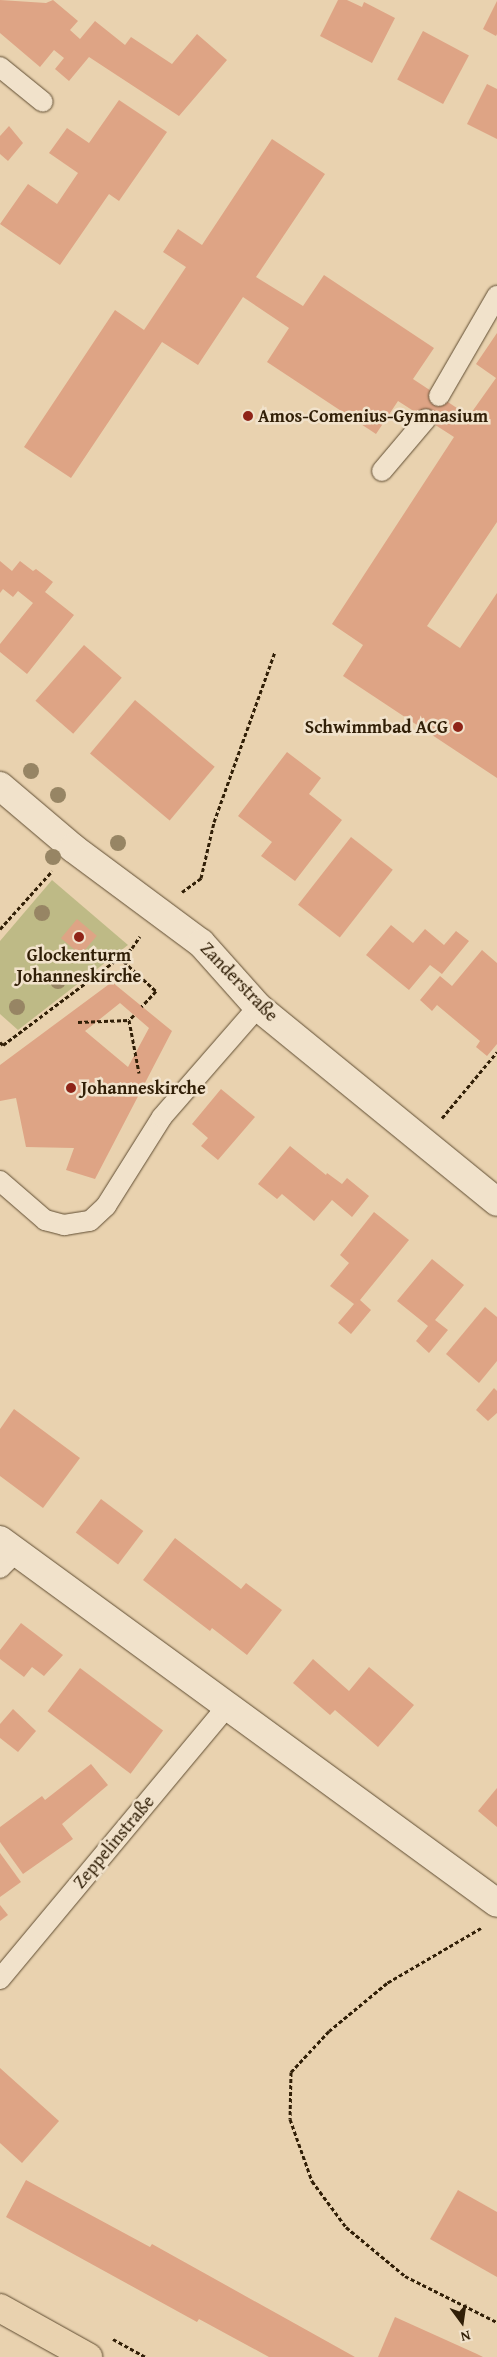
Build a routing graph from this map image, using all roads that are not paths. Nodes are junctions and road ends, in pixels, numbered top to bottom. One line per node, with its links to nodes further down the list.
1 (0, 67): 2 (lane)
2 (43, 102)
3 (497, 296): 4 (lane)
4 (439, 396)
5 (426, 419): 6 (lane)
6 (382, 471)
7 (0, 786): 8 (street, Zanderstraße)
8 (258, 1007): 9 (lane); 10 (street, Zanderstraße)
9 (0, 1181)
10 (497, 1202)
11 (5, 1553): 12 (street)
12 (228, 1705): 13 (street); 14 (lane, Zeppelinstraße)
13 (493, 1913)
14 (0, 1979)
15 (0, 2308): 16 (main road)
16 (88, 2357)

